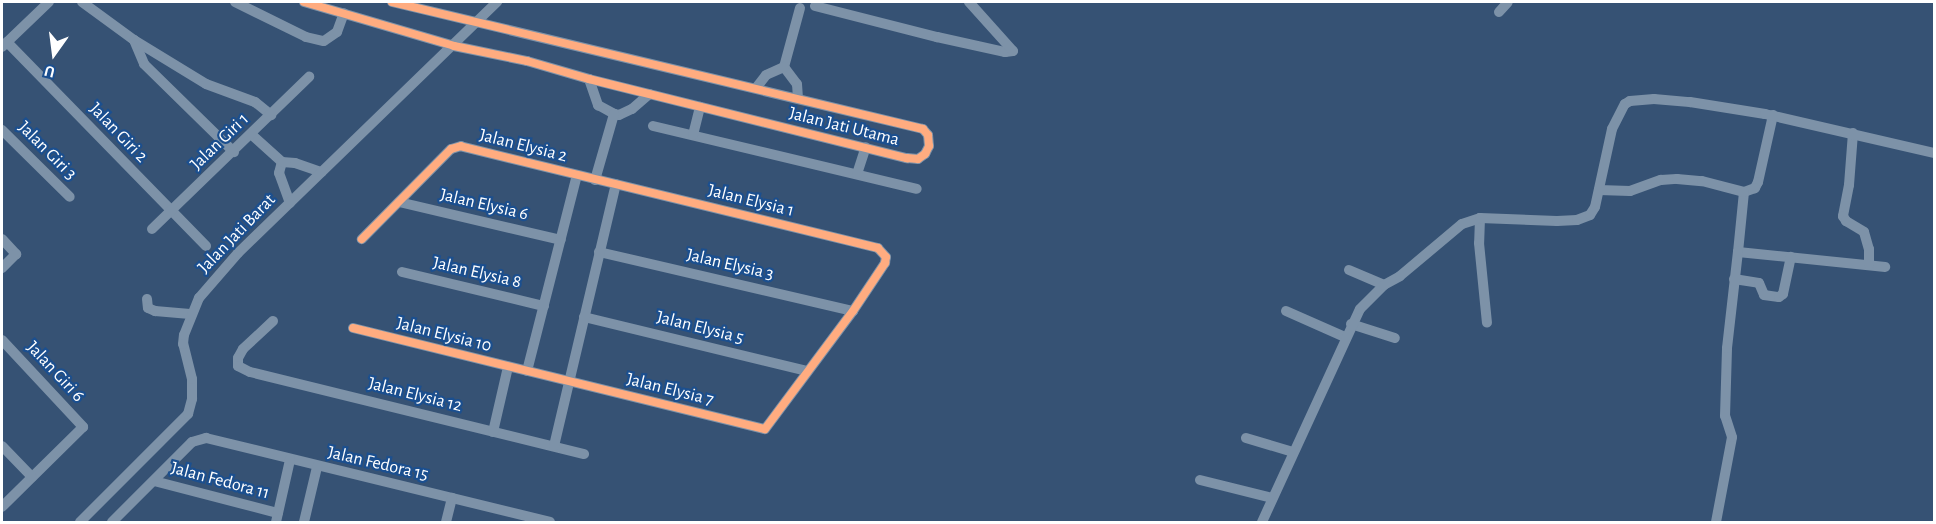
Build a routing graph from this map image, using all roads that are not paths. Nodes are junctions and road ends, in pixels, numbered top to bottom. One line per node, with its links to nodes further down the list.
1 (49, 2): 16 (street)
2 (82, 2): 15 (street)
3 (236, 2): 13 (street)
4 (304, 2): 13 (street, Jalan Jati Utama)
5 (392, 2): 10 (street, Jalan Jati Utama)
6 (497, 2): 14 (street, Jalan Jati Barat)
7 (969, 2): 9 (street)
8 (1508, 2): 12 (street)
9 (816, 4): 11 (street)
10 (418, 5): 14 (street, Jalan Jati Utama)
11 (796, 5): 18 (street)
12 (1499, 12)
13 (344, 13): 17 (street, Jalan Jati Utama)
14 (477, 20): 17 (street, Jalan Jati Barat); 21 (street, Jalan Jati Utama)
15 (134, 40): 26 (street); 34 (street)
16 (4, 45): 48 (street, Jalan Giri 2)
17 (454, 45): 20 (street, Jalan Jati Utama); 37 (street, Jalan Jati Barat)
18 (783, 67): 21 (street); 23 (street)
19 (309, 77): 26 (street, Jalan Giri 1)
20 (589, 79): 22 (street, Jalan Jati Utama); 25 (street)
21 (756, 88): 23 (street, Jalan Jati Utama)
22 (649, 94): 24 (street, Jalan Jati Utama); 25 (street)
23 (798, 98): 33 (street, Jalan Jati Utama)
24 (700, 107): 32 (street); 33 (street, Jalan Jati Utama)
25 (614, 114): 40 (street)
26 (271, 115): 31 (street, Jalan Giri 1)
27 (1773, 116): 30 (street); 43 (street); 44 (street)
28 (653, 126): 32 (street)
29 (2, 130): 45 (street, Jalan Giri 3)
30 (1853, 134): 35 (street); 58 (street)
31 (252, 135): 34 (street, Jalan Giri 1); 36 (street)
32 (693, 135): 38 (street)
33 (866, 147): 38 (street)
34 (234, 152): 48 (street, Jalan Giri 1)
35 (1935, 153)
36 (282, 162): 37 (street); 47 (street)
37 (321, 172): 47 (street, Jalan Jati Barat)
38 (858, 174): 42 (street)
39 (577, 175): 40 (street, Jalan Elysia 2); 46 (street, Jalan Elysia 2); 53 (street)
40 (595, 180): 41 (street, Jalan Elysia 1)
41 (616, 184): 55 (street); 67 (street, Jalan Elysia 1)
42 (917, 189)
43 (1599, 190): 44 (street); 49 (street)
44 (1744, 192): 56 (street)
45 (70, 197)
46 (399, 202): 52 (street); 53 (street, Jalan Elysia 6)
47 (290, 203): 69 (street, Jalan Jati Barat)
48 (171, 211): 50 (street, Jalan Giri 1); 54 (street, Jalan Giri 2)
49 (1480, 218): 64 (street); 72 (street)
50 (152, 229)
51 (2, 239): 60 (street)
52 (362, 239)
53 (561, 240): 66 (street)
54 (206, 246)
55 (599, 252): 67 (street, Jalan Elysia 3); 70 (street)
56 (1738, 252): 57 (street); 63 (street)
57 (1791, 257): 58 (street); 63 (street)
58 (1869, 265): 59 (street)
59 (1885, 267)
60 (2, 268)
61 (1349, 270): 64 (street)
62 (402, 272): 66 (street, Jalan Elysia 8)
63 (1734, 279): 104 (street)
64 (1384, 285): 73 (street)
65 (147, 298): 69 (street)
66 (544, 306): 79 (street)
67 (854, 311): 80 (street)
68 (1286, 311): 75 (street)
69 (190, 314): 98 (street, Jalan Jati Barat)
70 (584, 317): 80 (street, Jalan Elysia 5); 81 (street)
71 (273, 321): 82 (street, Jalan Elysia 12)
72 (1488, 323)
73 (1351, 324): 75 (street); 76 (street)
74 (353, 328): 78 (street, Jalan Elysia 10)
75 (1345, 337): 86 (street)
76 (1395, 339)
77 (2, 340): 90 (street, Jalan Giri 6)
78 (508, 367): 79 (street, Jalan Elysia 10); 82 (street)
79 (527, 371): 81 (street, Jalan Elysia 10)
80 (808, 371): 81 (street, Jalan Elysia 7)
81 (568, 380): 85 (street)
82 (493, 432): 85 (street, Jalan Elysia 12)
83 (1246, 438): 86 (street)
84 (2, 446): 90 (street)
85 (554, 446): 87 (street, Jalan Elysia 12)
86 (1293, 452): 94 (street)
87 (584, 454)
88 (290, 460): 89 (street, Jalan Fedora 15); 92 (street, Jalan Fedora 15); 96 (street)
89 (317, 467): 93 (street, Jalan Fedora 15); 97 (street)
90 (32, 477): 95 (street)
91 (1200, 480): 94 (street)
92 (154, 481): 96 (street, Jalan Fedora 11); 99 (street)
93 (452, 498): 101 (street); 102 (street, Jalan Fedora 15)
94 (1272, 498): 103 (street)
95 (2, 507)
96 (277, 518)
97 (304, 521): 100 (street)
98 (80, 522)
99 (112, 522)
100 (316, 522)
101 (446, 522)
102 (550, 522)
103 (1262, 522)
104 (1716, 522)

